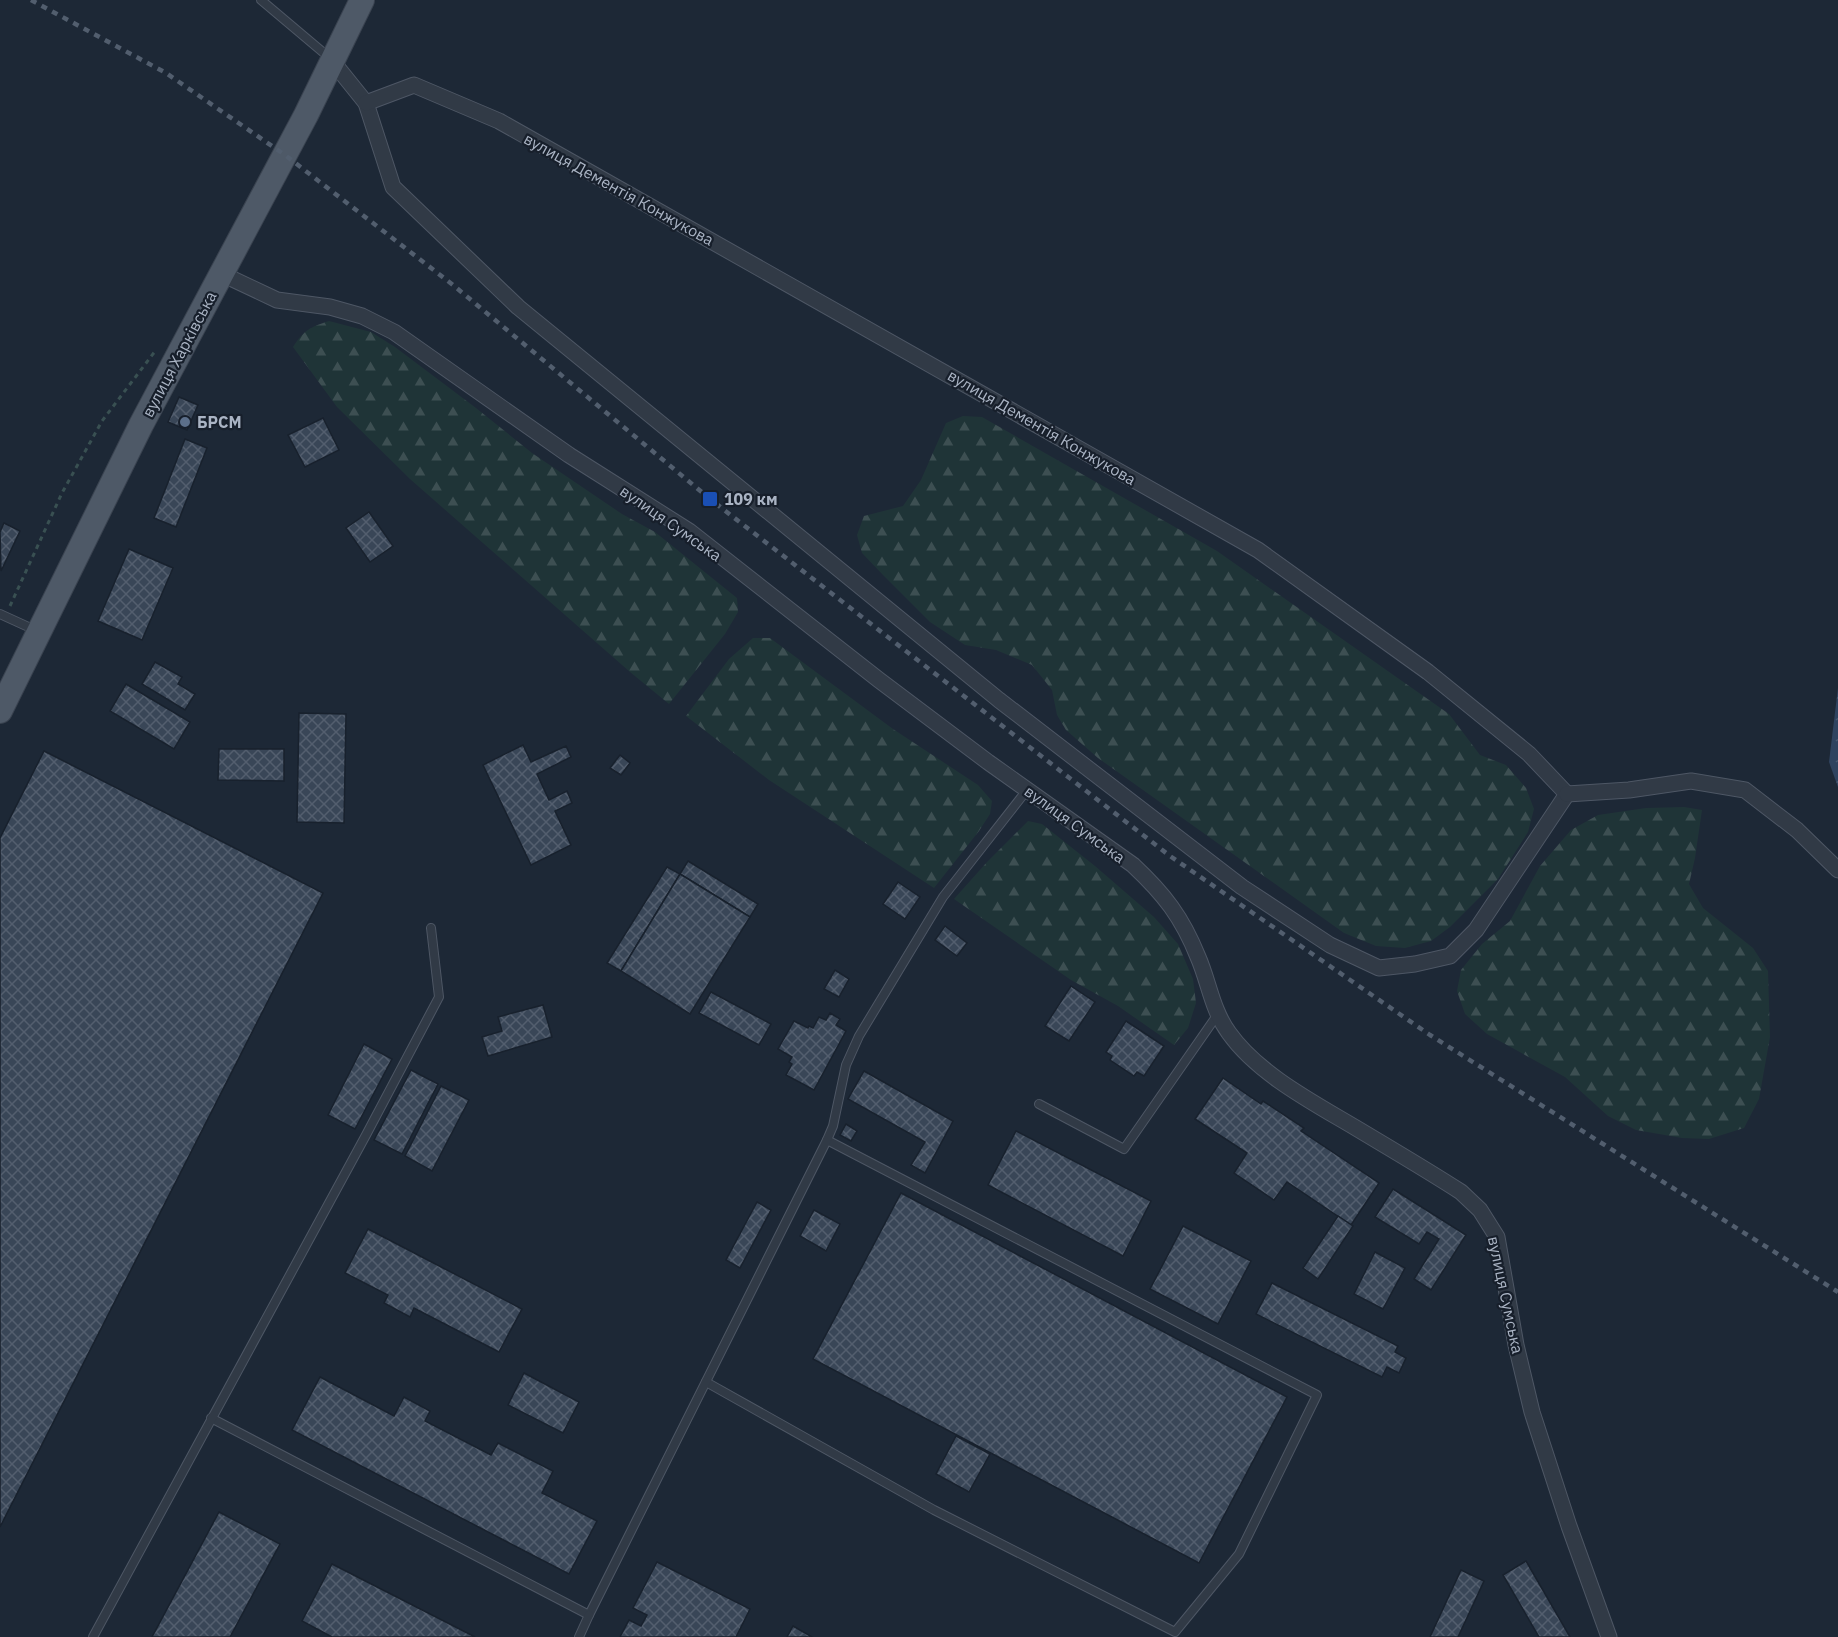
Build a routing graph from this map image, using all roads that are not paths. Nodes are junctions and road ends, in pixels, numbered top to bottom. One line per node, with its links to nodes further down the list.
1 (261, 0): 3 (lane)
2 (362, 0): 3 (main road, вулиця Харківська)
3 (333, 62): 4 (street); 5 (main road, вулиця Харківська)
4 (366, 103): 10 (street, вулиця Дементія Конжукова); 10 (street)
5 (222, 274): 7 (main road, вулиця Харківська); 9 (street, вулиця Сумська)
6 (2, 615): 7 (lane)
7 (39, 632): 8 (main road, вулиця Харківська)
8 (0, 711)
9 (1027, 790): 13 (street, вулиця Сумська); 15 (lane)
10 (1567, 794): 11 (street)
11 (1838, 870)
12 (431, 928): 17 (lane)
13 (1218, 1014): 14 (lane); 21 (street, вулиця Сумська)
14 (1040, 1104)
15 (827, 1140): 16 (lane); 16 (lane)
16 (706, 1382): 18 (lane)
17 (211, 1418): 18 (lane); 19 (lane)
18 (589, 1615): 20 (lane)
19 (93, 1637)
20 (579, 1637)
21 (1609, 1637)

